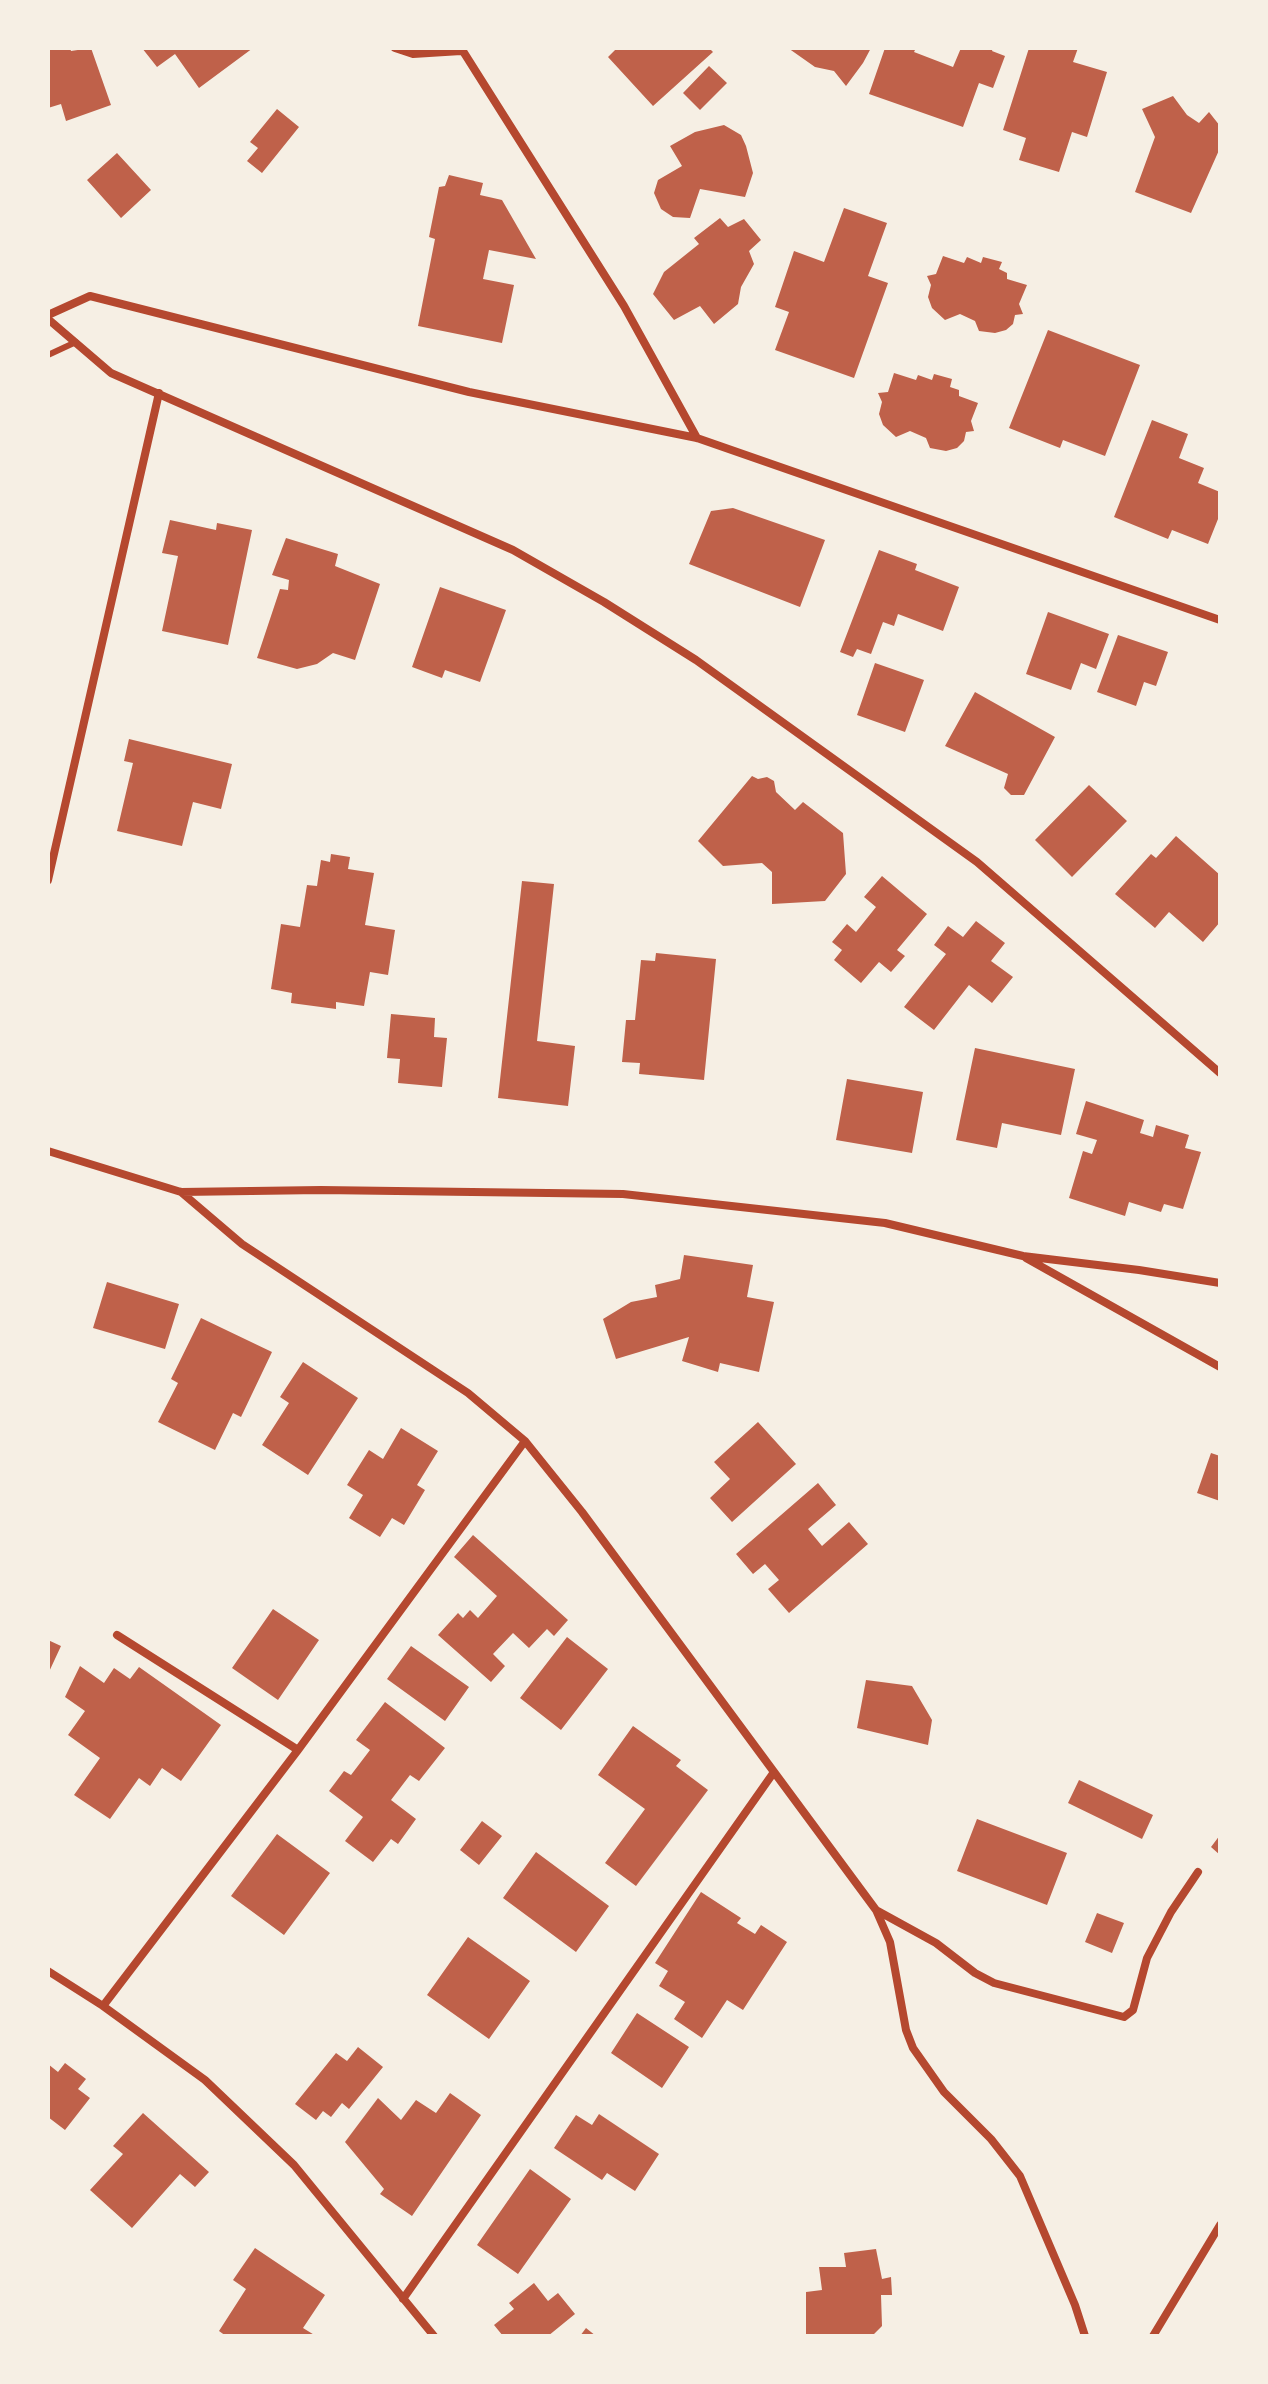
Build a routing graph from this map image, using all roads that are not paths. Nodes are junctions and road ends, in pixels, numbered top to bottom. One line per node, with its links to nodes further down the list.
1 (395, 48): 2 (street)
2 (461, 50): 7 (street)
3 (48, 317): 4 (street); 7 (street)
4 (76, 342): 5 (lane); 6 (street)
5 (48, 355)
6 (159, 393): 9 (street); 10 (street)
7 (697, 438): 8 (street)
8 (1220, 620)
9 (48, 880)
10 (1220, 1073)
11 (48, 1151): 12 (street)
12 (181, 1192): 13 (street); 16 (street)
13 (1023, 1256): 14 (street); 15 (street)
14 (1220, 1283)
15 (1220, 1367)
16 (525, 1441): 18 (street); 19 (street)
17 (117, 1635): 18 (street)
18 (298, 1750): 23 (street)
19 (774, 1772): 21 (street); 25 (street)
20 (1198, 1872): 21 (street)
21 (876, 1910): 27 (street)
22 (48, 1971): 23 (street)
23 (103, 2006): 25 (street)
24 (1220, 2225): 28 (street)
25 (403, 2299): 26 (street)
26 (434, 2336)
27 (1085, 2336)
28 (1153, 2336)

